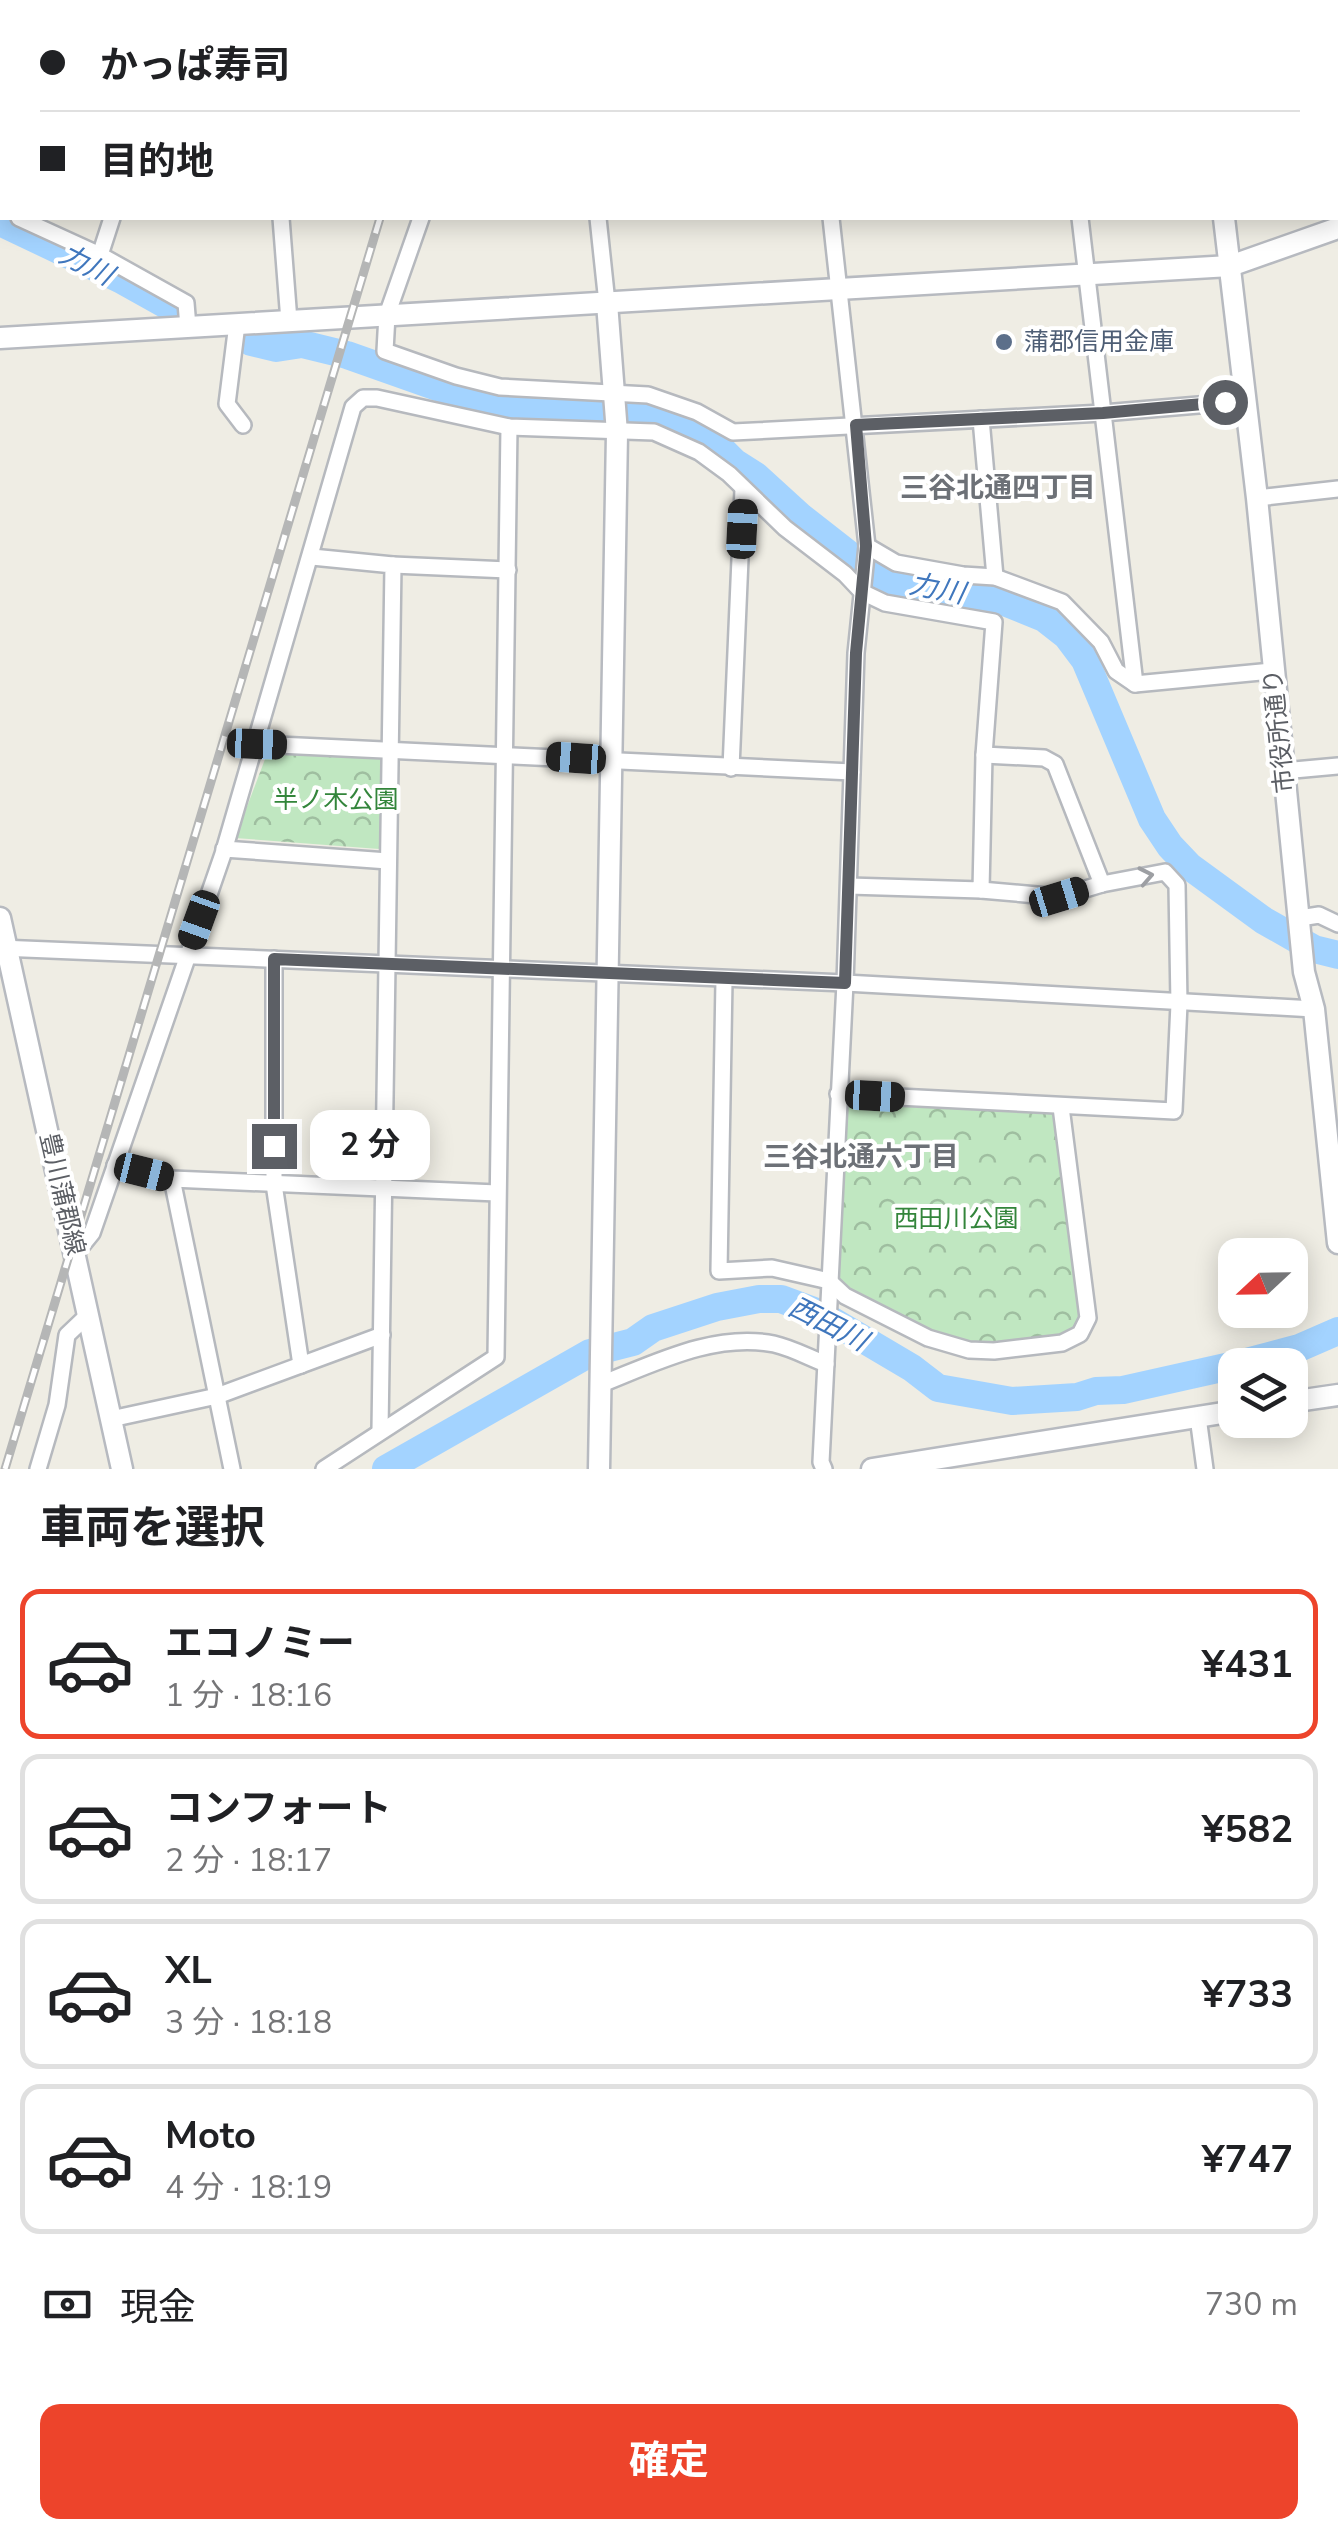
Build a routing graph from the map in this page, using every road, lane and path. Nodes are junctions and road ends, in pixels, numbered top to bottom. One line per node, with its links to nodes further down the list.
1 (26, 220): 10 (street)
2 (111, 220): 10 (street)
3 (281, 220): 16 (street)
4 (420, 220): 15 (street)
5 (598, 220): 14 (street)
6 (831, 220): 13 (street)
7 (1080, 220): 12 (street)
8 (1224, 220): 11 (street, 市役所通り)
9 (1338, 228): 11 (street)
10 (100, 255): 18 (street)
11 (1230, 266): 12 (street); 21 (street, 市役所通り)
12 (1086, 274): 13 (street); 22 (street)
13 (839, 290): 14 (street); 25 (street)
14 (607, 303): 15 (street); 20 (street)
15 (387, 316): 16 (street); 20 (street)
16 (289, 321): 17 (street)
17 (237, 324): 18 (street); 24 (street)
18 (188, 327): 19 (street)
19 (0, 338)
20 (616, 396): 25 (street); 27 (street)
21 (1246, 401): 22 (street); 30 (street, 市役所通り)
22 (1103, 413): 23 (street); 38 (street)
23 (981, 419): 25 (street); 35 (street)
24 (243, 425)
25 (856, 425): 31 (street)
26 (509, 427): 27 (street); 32 (street); 34 (street)
27 (616, 433): 29 (street); 43 (street)
28 (1338, 488): 30 (street)
29 (744, 489): 36 (street); 45 (street)
30 (1256, 498): 37 (street, 市役所通り)
31 (866, 549): 35 (street); 36 (street)
32 (312, 557): 33 (street); 39 (street)
33 (393, 566): 34 (street); 40 (street)
34 (508, 570): 41 (street)
35 (995, 577): 38 (street)
36 (862, 588): 42 (street); 47 (street)
37 (1272, 671): 38 (street); 46 (street, 市役所通り)
38 (1134, 684)
39 (257, 744): 40 (street); 48 (street)
40 (390, 750): 41 (street); 49 (street)
41 (506, 754): 43 (street); 60 (street)
42 (984, 754): 50 (street); 52 (street)
43 (611, 760): 45 (street); 61 (street)
44 (1338, 766): 46 (street)
45 (731, 768): 47 (street)
46 (1283, 771): 54 (street, 市役所通り)
47 (852, 772): 51 (street)
48 (224, 849): 49 (street); 57 (street)
49 (388, 861): 59 (street)
50 (1102, 884): 52 (street); 64 (street, one-way to 64)
51 (849, 886): 52 (street); 63 (street)
52 (981, 890)
53 (0, 918): 56 (street, 豊川蒲郡線)
54 (1300, 918): 55 (street); 65 (street, 市役所通り)
55 (1338, 924)
56 (3, 948): 57 (street); 74 (street, 豊川蒲郡線)
57 (187, 954): 58 (street); 68 (street)
58 (274, 959): 59 (street); 70 (street)
59 (387, 965): 60 (street); 71 (street)
60 (502, 967): 61 (street); 72 (street)
61 (607, 973): 62 (street); 80 (street)
62 (724, 980): 63 (street); 75 (street)
63 (845, 983): 64 (street); 66 (street)
64 (1178, 1004): 65 (street); 67 (street)
65 (1314, 1010): 73 (street, 市役所通り)
66 (838, 1094): 67 (street); 75 (street)
67 (1061, 1107): 75 (street)
68 (115, 1165): 69 (street); 74 (street)
69 (172, 1178): 70 (street); 82 (street)
70 (274, 1184): 71 (street); 78 (street)
71 (384, 1190): 72 (street); 77 (street)
72 (497, 1193): 87 (street)
73 (1338, 1243)
74 (76, 1254): 76 (street, 豊川蒲郡線)
75 (829, 1286): 79 (street)
76 (88, 1316): 86 (street, 豊川蒲郡線); 88 (street)
77 (382, 1335): 78 (street); 87 (street)
78 (301, 1365): 82 (street)
79 (826, 1367): 80 (street); 93 (street)
80 (600, 1379): 92 (street)
81 (1338, 1395): 83 (street)
82 (217, 1396): 86 (street); 90 (street)
83 (1308, 1399)
84 (1218, 1414): 85 (street)
85 (1198, 1417): 94 (street); 95 (street)
86 (111, 1419): 89 (street, 豊川蒲郡線)
87 (380, 1430): 91 (street)
88 (38, 1469)
89 (122, 1469)
90 (232, 1469)
91 (324, 1469)
92 (600, 1469)
93 (824, 1469)
94 (872, 1469)
95 (1206, 1469)

